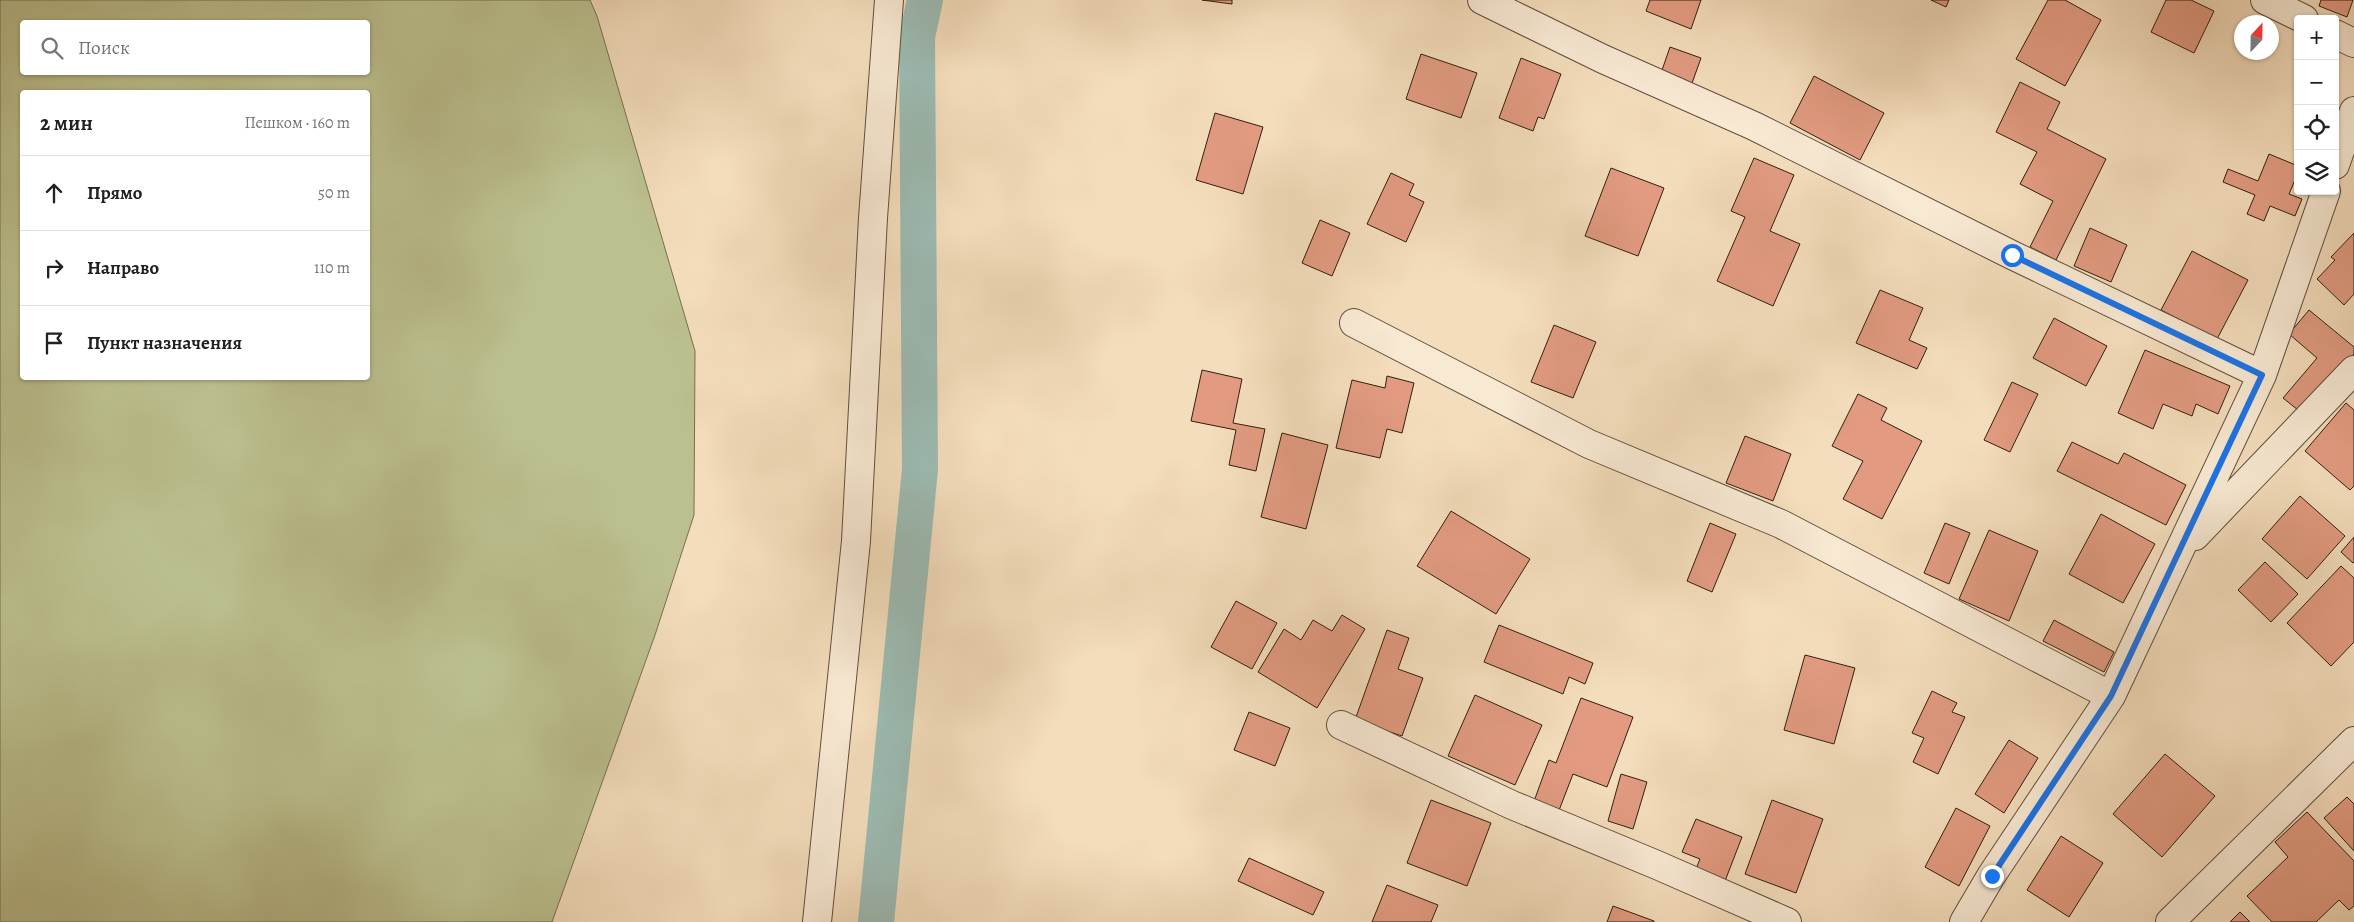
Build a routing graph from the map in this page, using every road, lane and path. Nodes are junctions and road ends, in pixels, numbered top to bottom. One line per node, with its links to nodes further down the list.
1 (889, 0): 17 (street)
2 (1482, 0): 12 (street)
3 (2265, 0): 4 (street)
4 (2296, 15)
5 (2339, 36): 6 (street)
6 (2354, 43)
7 (2354, 112): 8 (street)
8 (2339, 154)
9 (2325, 195): 12 (street)
10 (1354, 323): 14 (street)
11 (2354, 370): 13 (street)
12 (2262, 375): 13 (street)
13 (2178, 554): 14 (street)
14 (2111, 696): 19 (street)
15 (1342, 725): 18 (street)
16 (2354, 741): 20 (street)
17 (817, 922)
18 (1787, 922)
19 (1964, 922)
20 (2170, 922)

